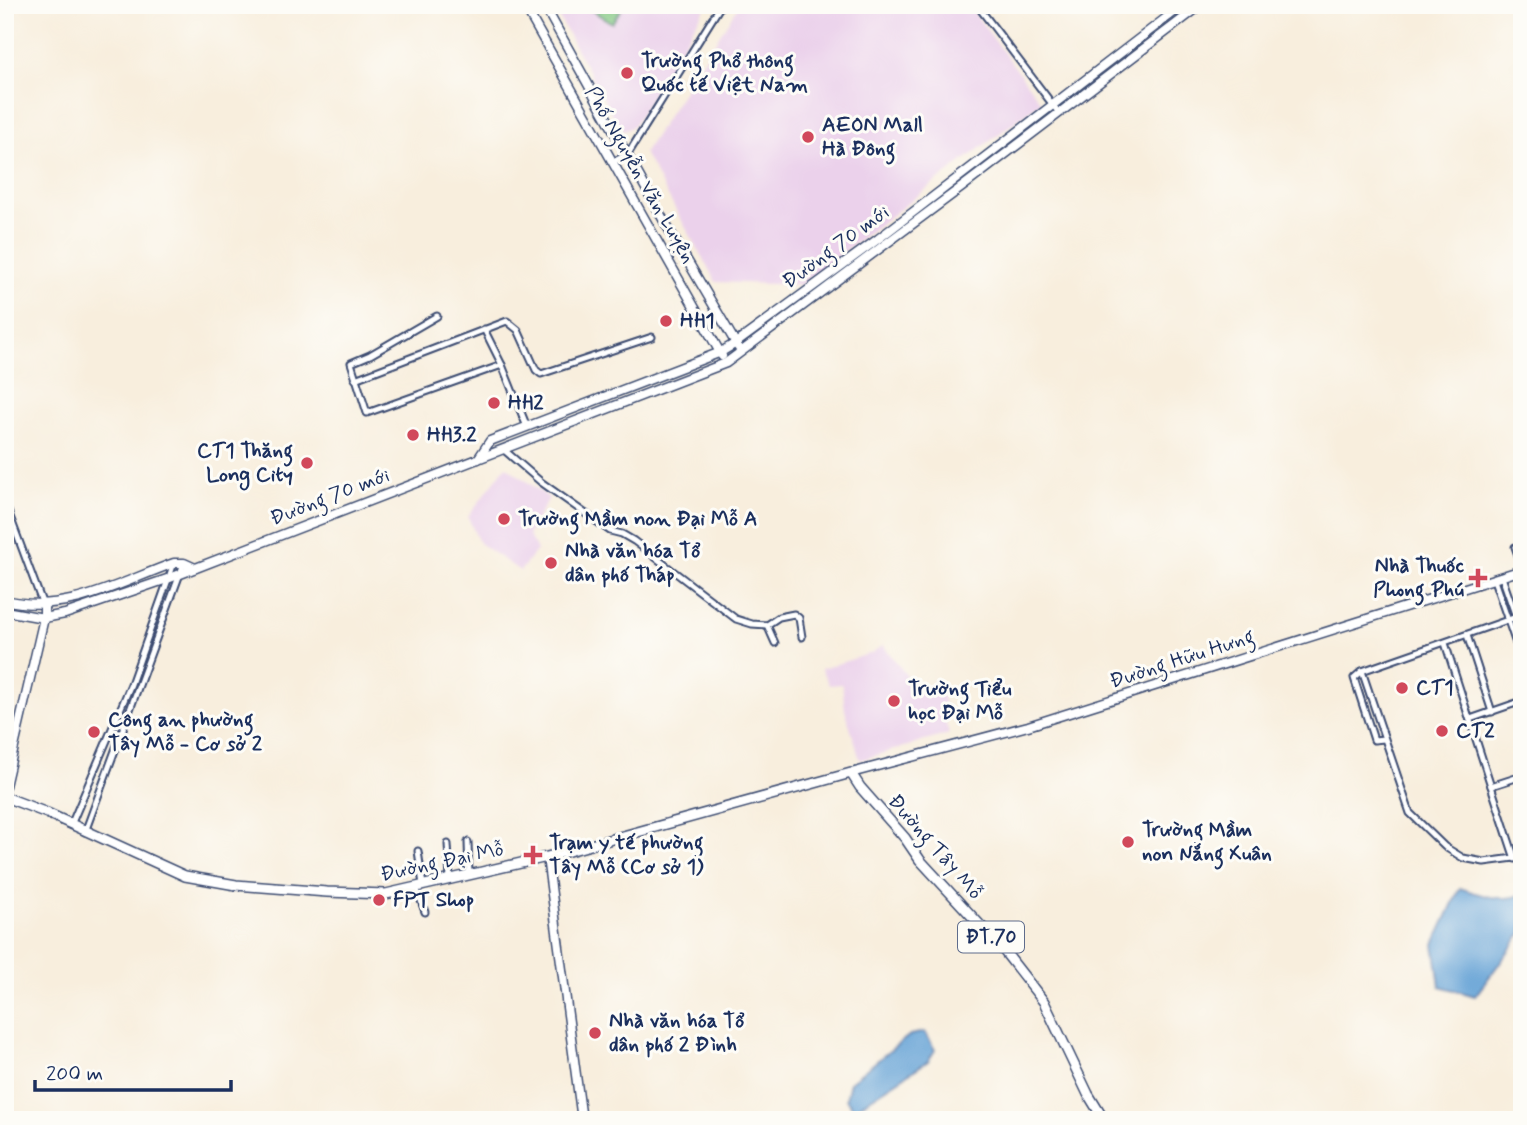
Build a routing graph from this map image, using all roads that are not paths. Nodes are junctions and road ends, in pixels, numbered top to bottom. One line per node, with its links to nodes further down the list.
1 (524, 5): 8 (street, Phố Nguyễn Văn Luyện)
2 (544, 5): 7 (street, Phố Nguyễn Văn Luyện)
3 (721, 5): 11 (street)
4 (977, 5): 9 (street)
5 (1183, 5): 9 (street, Đường 70 mới)
6 (1201, 5): 10 (street)
7 (550, 15): 8 (street); 11 (street, Phố Nguyễn Văn Luyện)
8 (534, 24): 12 (street, Phố Nguyễn Văn Luyện)
9 (1052, 105): 10 (street); 13 (street, Đường 70 mới)
10 (1059, 113): 13 (street)
11 (628, 154): 12 (street); 17 (street, Phố Nguyễn Văn Luyện)
12 (613, 162): 18 (street, Phố Nguyễn Văn Luyện)
13 (880, 243): 17 (street, Đường 70 mới); 19 (street, Đường 70 mới)
14 (437, 316): 22 (street)
15 (484, 329): 16 (street); 21 (street); 22 (street)
16 (652, 337)
17 (736, 343): 18 (street, Đường 70 mới); 19 (street, Phố Nguyễn Văn Luyện)
18 (721, 352): 20 (street, Phố Nguyễn Văn Luyện); 23 (street, Đường 70 mới)
19 (741, 353): 20 (street, Đường 70 mới)
20 (726, 363): 24 (street, Đường 70 mới)
21 (502, 365): 22 (street); 23 (street)
22 (355, 379)
23 (527, 427): 25 (street, Đường 70 mới)
24 (503, 449): 25 (street, Đường 70 mới); 40 (street)
25 (478, 459): 29 (street, Đường 70 mới)
26 (5, 503): 35 (street)
27 (1515, 547): 30 (street)
28 (179, 563): 29 (street); 31 (street); 32 (street); 35 (street)
29 (195, 568): 31 (street, Đường 70 mới)
30 (1522, 568): 33 (street, Đường Hữu Hưng)
31 (180, 574): 32 (street, Đường 70 mới); 58 (street)
32 (170, 578): 38 (street, Đường 70 mới); 57 (street)
33 (1498, 578): 37 (street); 39 (street); 52 (street, Đường Hữu Hưng)
34 (5, 600): 35 (street)
35 (44, 605): 38 (street)
36 (5, 611): 38 (street, Đường 70 mới)
37 (1519, 616): 39 (street); 41 (street)
38 (44, 618): 54 (street)
39 (1508, 620): 42 (street); 46 (street)
40 (767, 625): 43 (street); 44 (street)
41 (1522, 634)
42 (1467, 635): 45 (street); 49 (street)
43 (802, 637)
44 (775, 643)
45 (1445, 643): 47 (street); 50 (street)
46 (1522, 661)
47 (1362, 671): 51 (street); 51 (street)
48 (1522, 701): 49 (street)
49 (1492, 712): 50 (street)
50 (1470, 719): 55 (street)
51 (1384, 739): 63 (street)
52 (850, 773): 62 (main road, Đường Đại Mỗ); 69 (main road, Đường Tây Mỗ / ĐT.70)
53 (1522, 776): 55 (street)
54 (5, 786)
55 (1491, 786): 63 (street)
56 (5, 797): 57 (main road, Đường Đại Mỗ)
57 (71, 825): 58 (main road, Đường Đại Mỗ)
58 (85, 832): 66 (main road, Đường Đại Mỗ)
59 (468, 842): 64 (street)
60 (448, 844): 65 (street)
61 (418, 851): 66 (street)
62 (547, 857): 64 (main road, Đường Đại Mỗ); 68 (street)
63 (1518, 858)
64 (469, 875): 65 (main road, Đường Đại Mỗ)
65 (450, 879): 66 (main road, Đường Đại Mỗ)
66 (420, 886): 67 (street)
67 (425, 912)
68 (582, 1120)
69 (1104, 1120)

